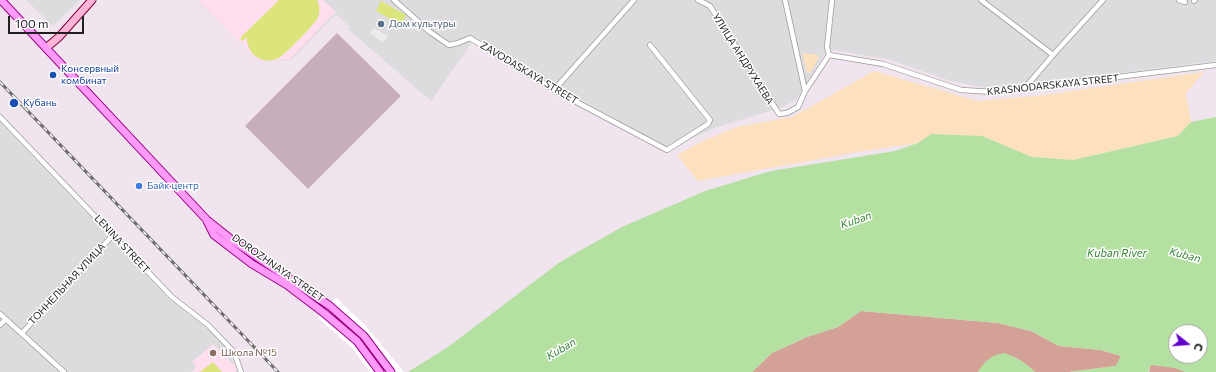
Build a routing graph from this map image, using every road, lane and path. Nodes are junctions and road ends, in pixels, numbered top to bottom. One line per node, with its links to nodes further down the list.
1 (1, 0): 13 (main road, DOROZHNAYA STREET)
2 (92, 0): 13 (main road)
3 (394, 0): 18 (street, ZAVODASKAYA STREET)
4 (634, 0): 18 (street)
5 (699, 0): 19 (street, УЛИЦА АНДРУХАЕВА)
6 (785, 0): 19 (street)
7 (832, 0): 14 (street)
8 (981, 0): 15 (street)
9 (1103, 0): 15 (street)
10 (1179, 0): 11 (street)
11 (1185, 2)
12 (650, 45): 18 (street, ZAVODASKAYA STREET)
13 (46, 48): 21 (main road, DOROZHNAYA STREET)
14 (829, 54): 17 (street, KRASNODARSKAYA STREET); 19 (street, УЛИЦА АНДРУХАЕВА)
15 (1053, 55): 17 (street)
16 (1216, 65): 17 (street, KRASNODARSKAYA STREET)
17 (1024, 89)
18 (554, 90)
19 (805, 91)
20 (0, 117): 22 (street, LENINA STREET)
21 (207, 220): 29 (main road, DOROZHNAYA STREET); 30 (main road, DOROZHNAYA STREET)
22 (113, 235): 26 (street, ТОННЕЛЬНАЯ УЛИЦА); 28 (street, LENINA STREET)
23 (0, 314): 24 (street)
24 (6, 319): 25 (street); 26 (street)
25 (0, 326)
26 (22, 333): 27 (street)
27 (64, 372)
28 (241, 372)
29 (380, 372)
30 (392, 372)

